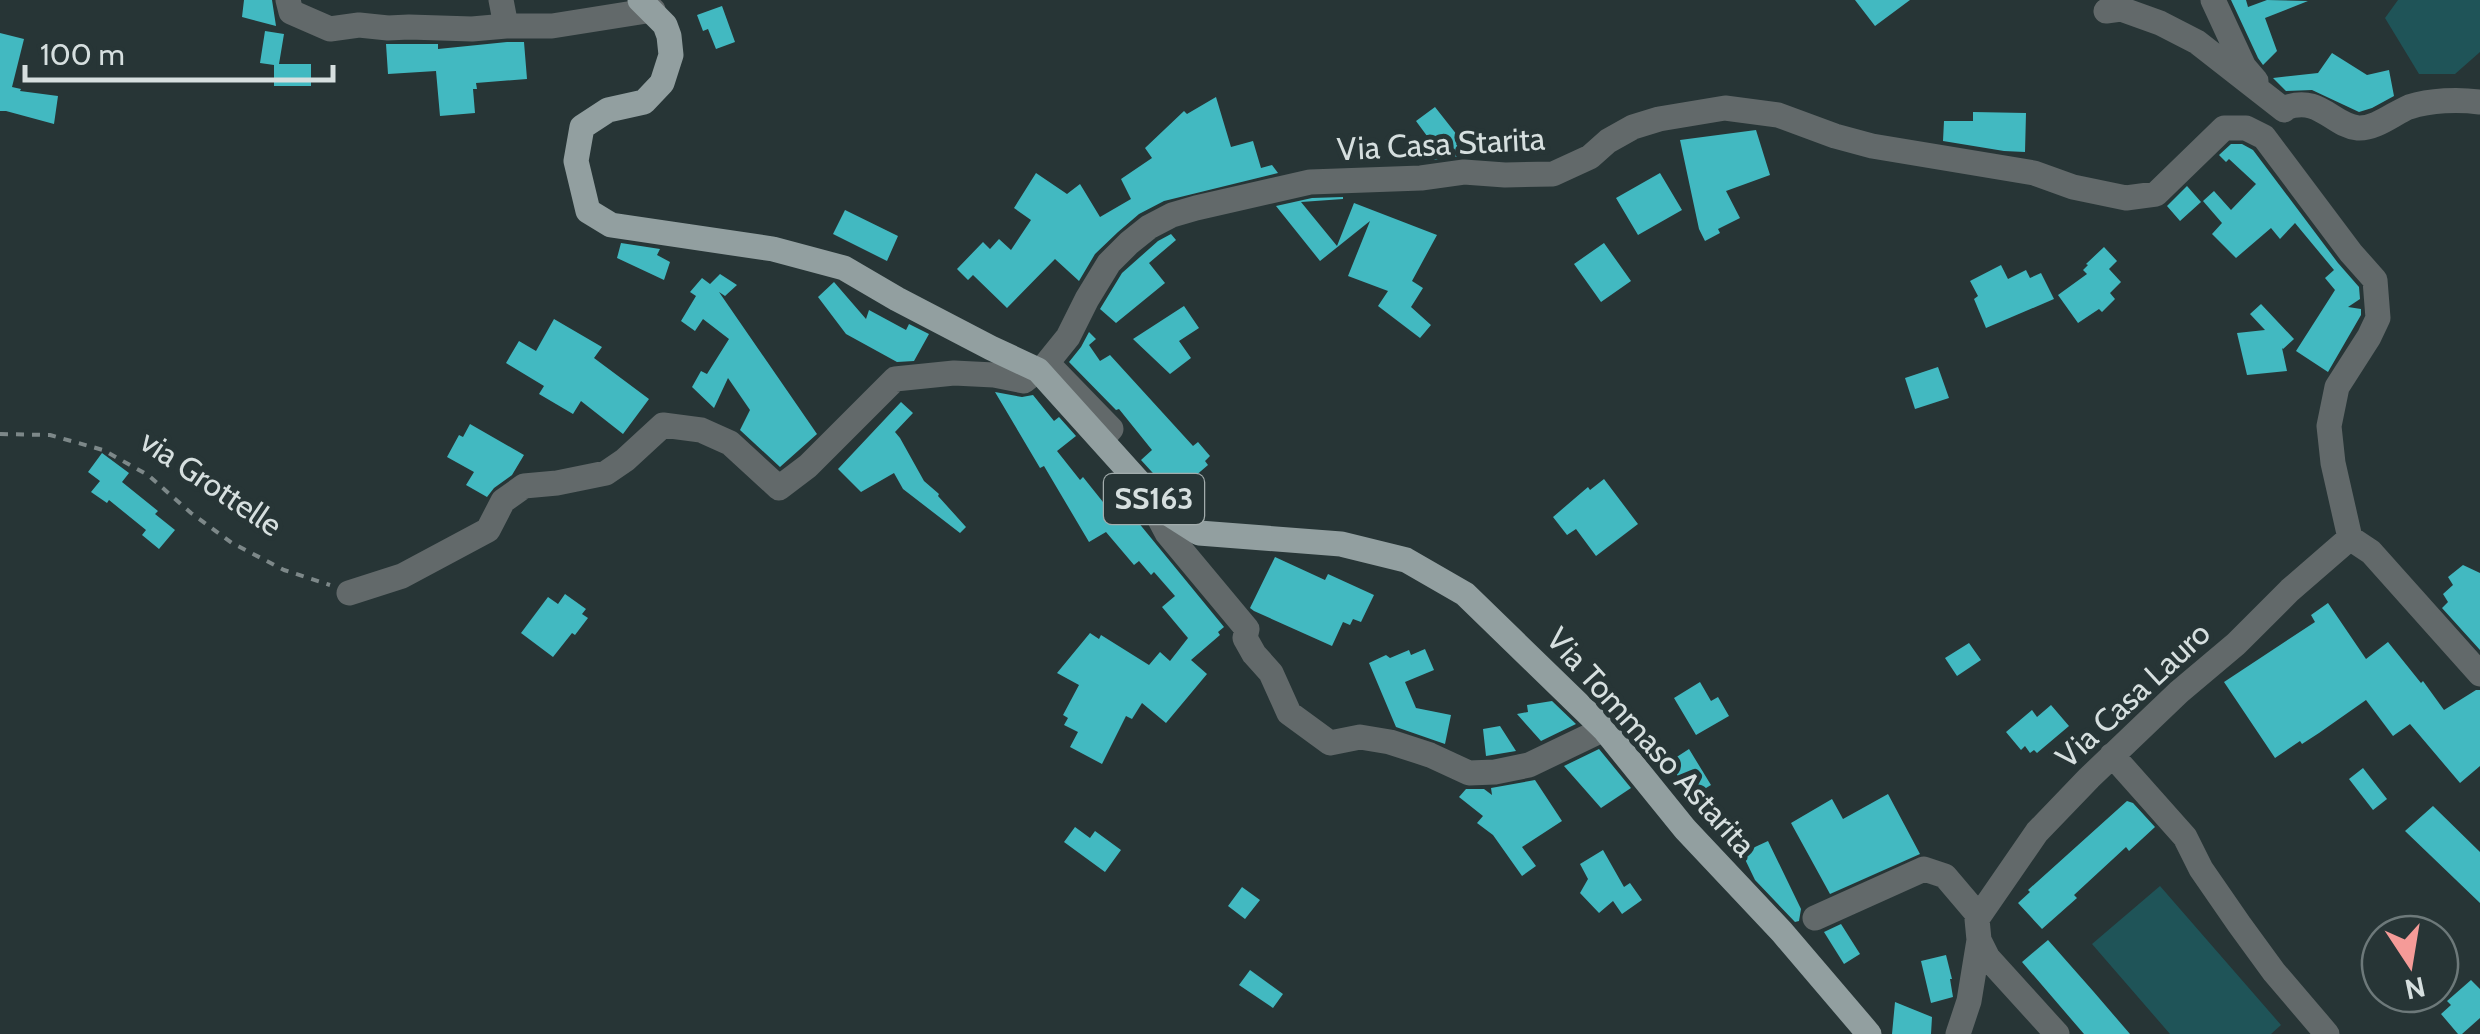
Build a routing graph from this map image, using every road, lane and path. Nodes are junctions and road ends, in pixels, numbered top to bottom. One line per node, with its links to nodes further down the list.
1 (288, 0): 6 (street)
2 (501, 0): 6 (street)
3 (2213, 0): 8 (street)
4 (646, 5): 6 (street); 10 (main road, Via Tommaso Astarita / SS163)
5 (2106, 11): 8 (street)
6 (506, 26)
7 (2480, 102): 8 (street)
8 (2284, 109): 9 (street)
9 (2264, 137): 12 (street, Via Casa Starita); 14 (street)
10 (1038, 370): 12 (main road, Via Tommaso Astarita / SS163); 15 (street)
11 (0, 434): 15 (path, via Grottelle)
12 (1102, 440): 13 (main road, Via Tommaso Astarita / SS163)
13 (1142, 485): 17 (main road, Via Tommaso Astarita / SS163); 17 (street)
14 (2350, 538): 16 (street); 18 (street, Via Casa Lauro)
15 (349, 592)
16 (2480, 674)
17 (1604, 728): 21 (main road, Via Tommaso Astarita / SS163)
18 (2112, 756): 20 (street, Via Casa Lauro); 24 (street)
19 (1816, 918): 20 (street)
20 (1979, 928): 22 (street, Via Casa Lauro); 23 (street)
21 (1869, 1034)
22 (1958, 1034)
23 (2058, 1034)
24 (2327, 1034)

